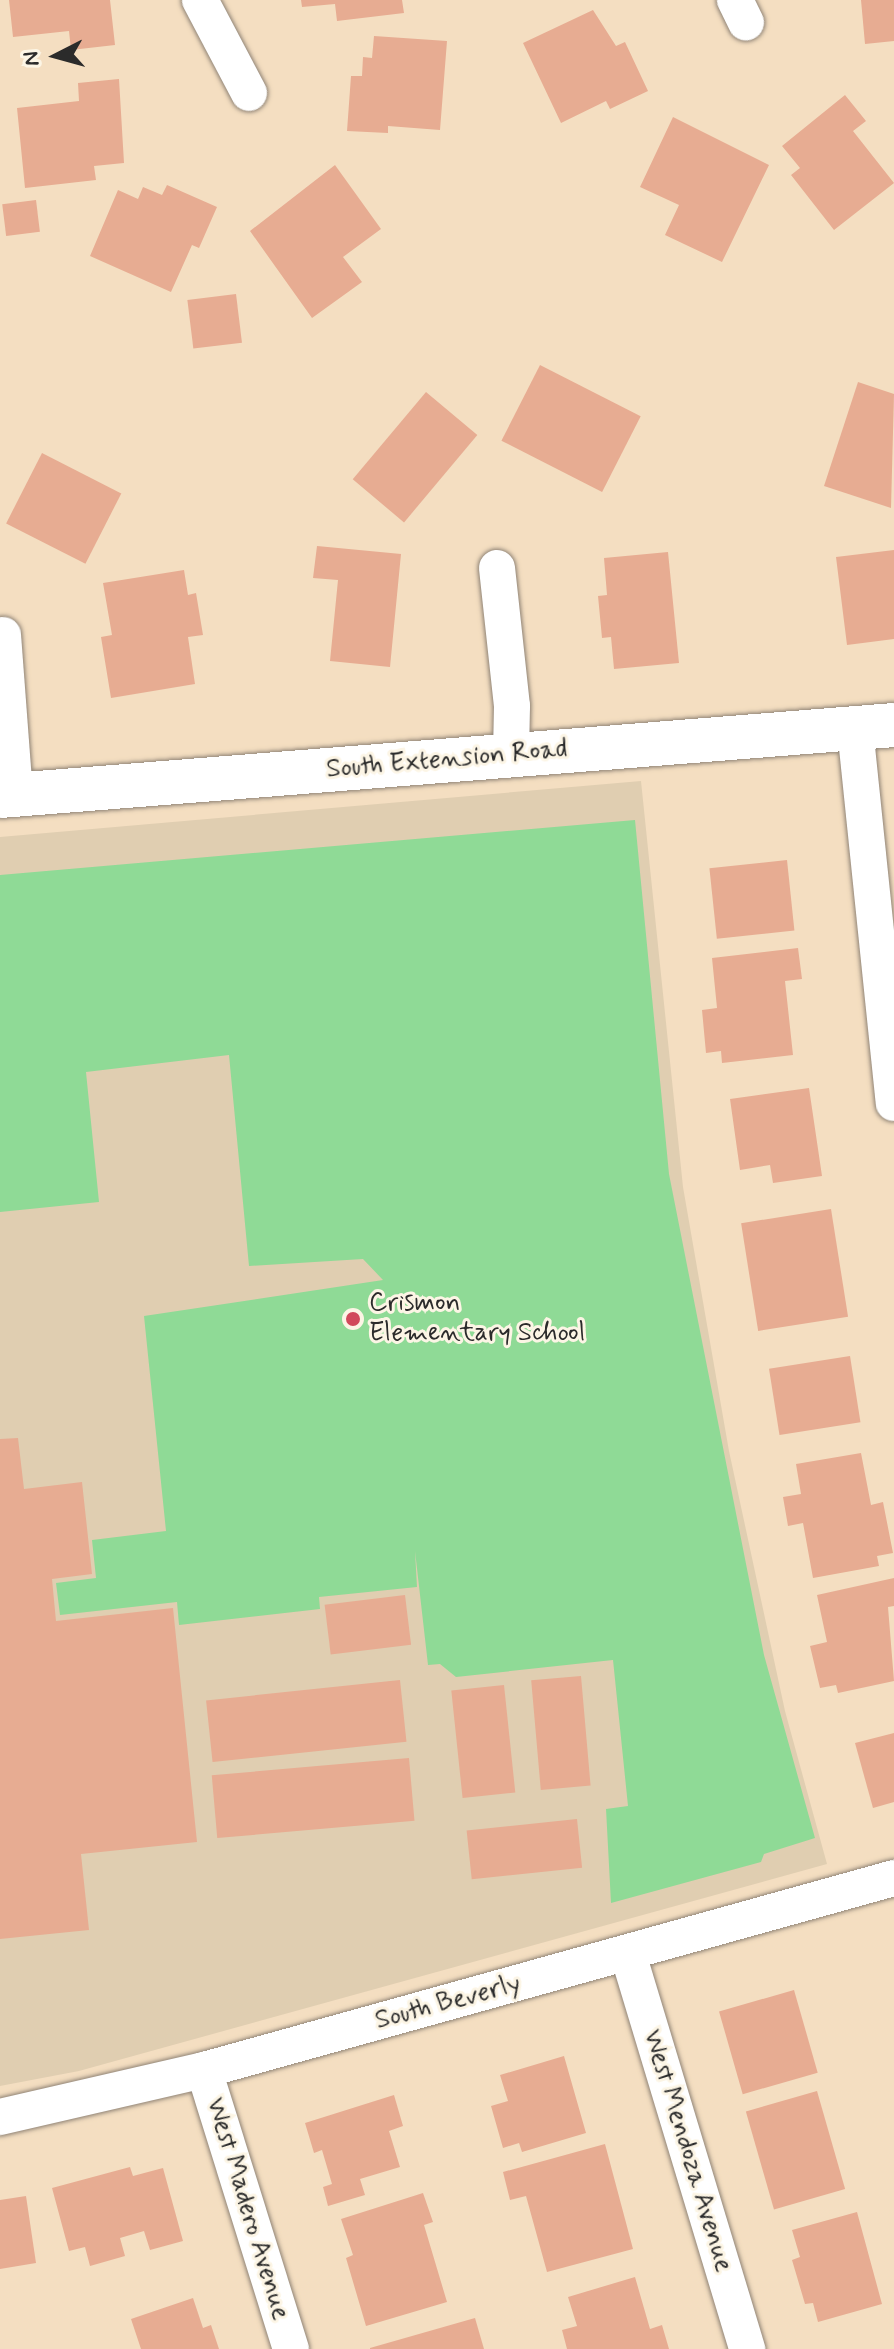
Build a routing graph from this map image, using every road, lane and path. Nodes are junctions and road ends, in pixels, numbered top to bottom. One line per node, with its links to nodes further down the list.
1 (200, 0): 2 (street)
2 (249, 93)
3 (497, 568): 6 (street)
4 (3, 635): 7 (street)
5 (874, 726): 6 (street, South Extension Road); 8 (street)
6 (511, 755): 7 (street, South Extension Road)
7 (8, 795)
8 (894, 1103)
9 (894, 1878): 10 (street, South Beverly)
10 (628, 1954): 11 (street, South Beverly); 14 (street, West Mendoza Avenue)
11 (204, 2070): 12 (street, South Beverly); 13 (street, West Madero Avenue)
12 (0, 2117)
13 (291, 2349)
14 (747, 2349)

